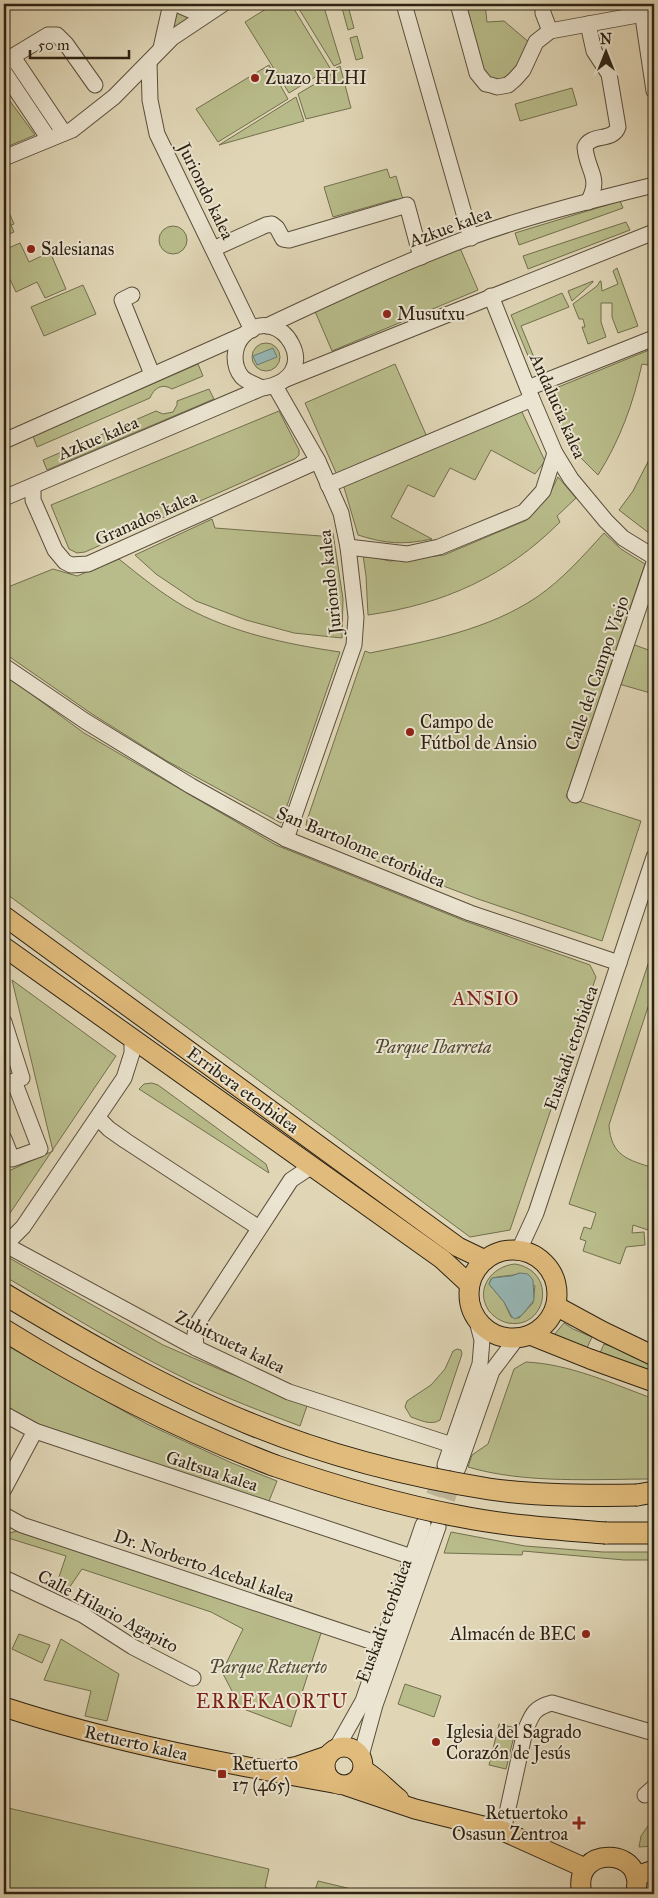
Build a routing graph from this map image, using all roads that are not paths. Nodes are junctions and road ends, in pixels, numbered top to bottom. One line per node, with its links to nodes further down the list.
1 (172, 4): 11 (street)
2 (176, 4): 8 (street)
3 (223, 4): 8 (street)
4 (404, 4): 23 (street)
5 (458, 4): 10 (street)
6 (543, 4): 10 (street)
7 (646, 10): 9 (street); 16 (street)
8 (208, 13): 11 (street)
9 (588, 24): 10 (street); 21 (street)
10 (550, 31)
11 (161, 48): 13 (street)
12 (8, 62): 15 (street); 17 (street)
13 (149, 62): 17 (street); 24 (street, Juriondo kalea)
14 (4, 72): 18 (street)
15 (95, 85)
16 (654, 91)
17 (64, 133): 18 (street)
18 (50, 139): 19 (street)
19 (4, 158)
20 (654, 184): 21 (street, Azkue kalea)
21 (588, 202): 23 (street, Azkue kalea)
22 (654, 232): 27 (street, Azkue kalea)
23 (471, 238): 25 (street, Azkue kalea)
24 (213, 249): 25 (street); 29 (street, Juriondo kalea)
25 (422, 257): 28 (street, Azkue kalea)
26 (132, 295): 31 (street)
27 (491, 296): 32 (street, Azkue kalea); 33 (street, Andalucia kalea)
28 (267, 326): 29 (street); 32 (street)
29 (248, 332): 31 (street, Azkue kalea); 32 (street)
30 (654, 338): 33 (street)
31 (152, 374): 34 (street, Azkue kalea)
32 (274, 385): 36 (street, Juriondo kalea); 38 (street, Azkue kalea)
33 (530, 393): 35 (street, Andalucia kalea); 37 (street)
34 (5, 436)
35 (555, 453): 40 (street); 41 (street, Andalucia kalea)
36 (318, 460): 37 (street, Juriondo kalea); 38 (street, Granados kalea)
37 (328, 485): 40 (street, Juriondo kalea)
38 (34, 486): 39 (street, Azkue kalea)
39 (4, 498)
40 (348, 547): 45 (street, Juriondo kalea)
41 (654, 557)
42 (654, 563): 44 (street, Calle del Campo Viejo)
43 (4, 666): 45 (street, San Bartolome etorbidea)
44 (575, 794)
45 (286, 839): 49 (street, San Bartolome etorbidea)
46 (654, 857): 49 (street, Euskadi etorbidea)
47 (4, 916): 62 (main road, Erribera etorbidea)
48 (4, 947): 51 (main road, Erribera etorbidea)
49 (619, 962): 60 (street, Euskadi etorbidea)
50 (4, 1022): 52 (street)
51 (132, 1038): 53 (street); 56 (main road, Erribera etorbidea)
52 (9, 1083): 55 (street)
53 (98, 1118): 57 (street); 58 (street)
54 (4, 1139): 55 (street)
55 (8, 1161)
56 (312, 1166): 58 (street); 63 (main road, Erribera etorbidea)
57 (23, 1227): 59 (street); 61 (street)
58 (259, 1228): 67 (street)
59 (4, 1243): 61 (street, Zubitxueta kalea)
60 (519, 1250): 62 (main road); 65 (main road)
61 (19, 1252): 69 (street, Zubitxueta kalea)
62 (485, 1260): 63 (main road)
63 (470, 1284): 66 (main road)
64 (4, 1294): 78 (highway, bridge)
65 (556, 1306): 70 (main road); 72 (main road)
66 (478, 1321): 70 (main road); 76 (street)
67 (197, 1326): 69 (street); 71 (street)
68 (4, 1330): 80 (highway, bridge)
69 (172, 1335): 71 (street, Zubitxueta kalea)
70 (523, 1337): 73 (main road); 76 (street)
71 (196, 1348): 76 (street, Zubitxueta kalea)
72 (654, 1356)
73 (654, 1382)
74 (4, 1414): 75 (street, Galtsua kalea)
75 (35, 1432): 77 (street); 81 (street, Galtsua kalea)
76 (452, 1445)
77 (4, 1489)
78 (648, 1494)
79 (4, 1515): 83 (street, Dr. Norberto Acebal kalea)
80 (654, 1533)
81 (412, 1557): 83 (street, Euskadi etorbidea); 83 (street, Euskadi etorbidea)
82 (4, 1578): 84 (street, Calle Hilario Agapito)
83 (388, 1647): 87 (street, Euskadi etorbidea); 88 (street, Euskadi etorbidea)
84 (193, 1678)
85 (4, 1707): 89 (main road, Retuerto kalea)
86 (654, 1733): 92 (street)
87 (332, 1752): 88 (main road); 89 (main road); 90 (main road)
88 (362, 1763): 90 (main road); 91 (main road)
89 (270, 1771): 90 (main road, Retuerto kalea)
90 (340, 1784): 91 (main road, Retuerto kalea)
91 (415, 1809): 92 (main road)
92 (503, 1831): 93 (main road)
93 (586, 1868): 95 (main road); 96 (main road)
94 (654, 1870): 95 (main road)
95 (636, 1885)
96 (582, 1894)

